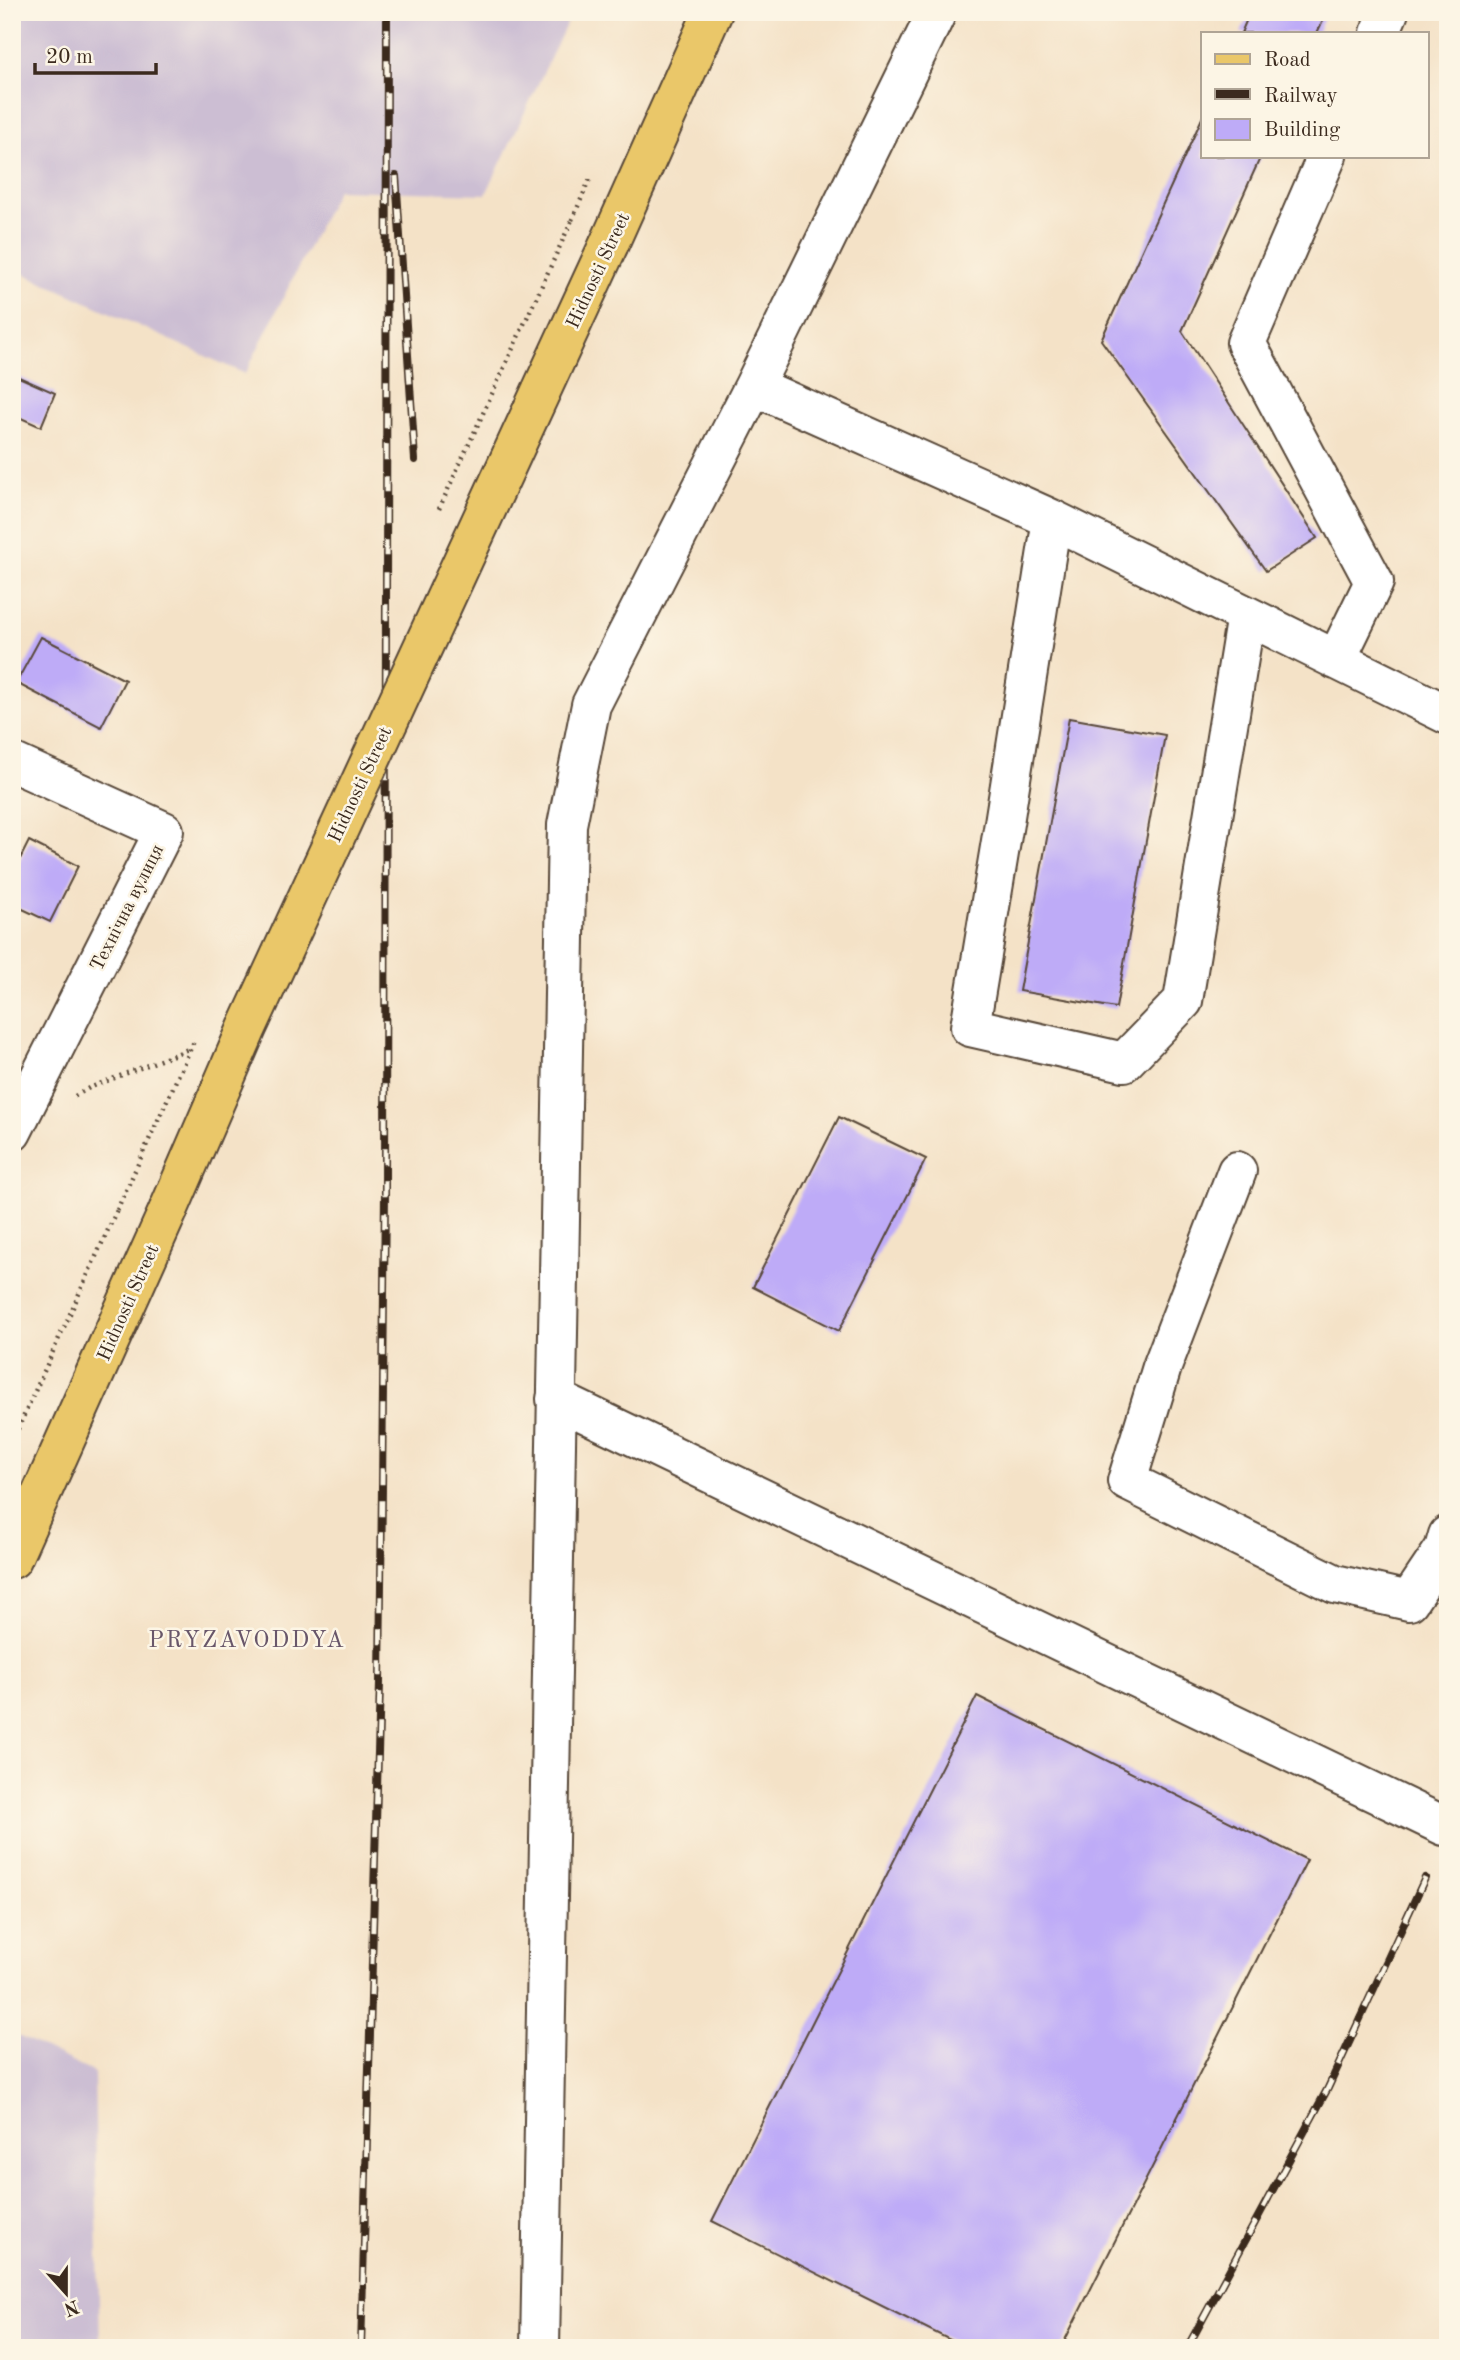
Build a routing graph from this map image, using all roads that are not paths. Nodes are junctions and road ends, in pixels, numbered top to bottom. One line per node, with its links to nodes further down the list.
1 (713, 12): 16 (main road, Hidnosti Street, bridge)
2 (937, 12): 6 (street)
3 (1389, 12): 4 (street)
4 (1380, 32)
5 (1326, 158): 9 (street)
6 (754, 386): 7 (street); 14 (street)
7 (1052, 519): 8 (street); 8 (street)
8 (1246, 615): 9 (street)
9 (1336, 660): 10 (street)
10 (1447, 720)
11 (12, 762): 12 (street, Технічна вулиця)
12 (19, 1119)
13 (1237, 1171): 15 (street)
14 (556, 1399): 17 (street); 18 (street)
15 (1448, 1535)
16 (12, 1559)
17 (1444, 1826)
18 (540, 2348)

